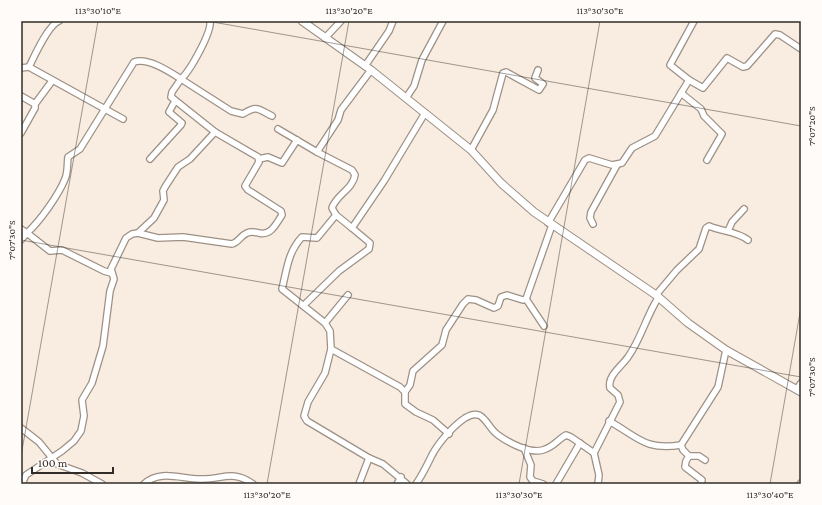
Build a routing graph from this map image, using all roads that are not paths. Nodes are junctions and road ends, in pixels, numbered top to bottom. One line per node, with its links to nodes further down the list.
1 (59, 21): 10 (street)
2 (210, 21): 14 (street)
3 (302, 21): 8 (street)
4 (341, 21): 8 (street)
5 (393, 21): 12 (street)
6 (443, 21): 19 (street)
7 (694, 21): 15 (street)
8 (325, 38): 12 (street)
9 (801, 49): 15 (street)
10 (29, 67): 11 (street); 16 (street)
11 (21, 68)
12 (368, 68): 19 (street); 31 (street)
13 (538, 70): 30 (street)
14 (181, 79): 20 (street); 22 (street); 24 (street)
15 (689, 80): 17 (street)
16 (52, 81): 21 (street); 22 (street)
17 (681, 92): 34 (street); 35 (street)
18 (21, 96): 21 (street)
19 (406, 98): 23 (street)
20 (175, 101): 27 (street); 32 (street)
21 (35, 104): 28 (street)
22 (103, 108): 25 (street); 43 (street)
23 (424, 113): 30 (street); 40 (street)
24 (272, 116)
25 (123, 118)
26 (278, 129): 29 (street)
27 (216, 132): 33 (street); 44 (street)
28 (21, 133)
29 (297, 140): 31 (street); 33 (street)
30 (471, 150): 38 (street)
31 (318, 152): 37 (street)
32 (150, 159)
33 (259, 160): 44 (street)
34 (707, 160)
35 (617, 165): 38 (street); 39 (street)
36 (744, 209): 42 (street)
37 (336, 215): 40 (street); 51 (street)
38 (550, 224): 49 (street); 50 (street)
39 (593, 224)
40 (352, 228): 51 (street)
41 (21, 229): 43 (street)
42 (728, 231): 46 (street); 49 (street)
43 (27, 233): 45 (street); 47 (street)
44 (138, 233): 47 (street)
45 (21, 240)
46 (748, 240)
47 (111, 273): 66 (street)
48 (348, 295): 52 (street)
49 (657, 297): 55 (street); 58 (street)
50 (526, 299): 53 (street); 57 (street)
51 (304, 305): 52 (street)
52 (326, 323): 54 (street)
53 (544, 326)
54 (331, 349): 57 (street); 67 (street)
55 (726, 350): 56 (street); 62 (street)
56 (800, 388)
57 (405, 392): 60 (street)
58 (609, 422): 62 (street); 64 (street)
59 (21, 428): 66 (street)
60 (449, 434): 63 (street); 77 (street)
61 (580, 443): 63 (street); 64 (street); 79 (street)
62 (682, 445): 65 (street)
63 (524, 448): 78 (street)
64 (594, 453): 80 (street)
65 (689, 456): 68 (street); 81 (street)
66 (50, 458): 70 (street); 71 (street)
67 (368, 458): 69 (street); 74 (street)
68 (705, 460)
69 (401, 477): 75 (street); 76 (street)
70 (22, 484)
71 (102, 484)
72 (144, 484): 73 (street)
73 (253, 484)
74 (359, 484)
75 (397, 484)
76 (407, 484)
77 (416, 484)
78 (543, 484)
79 (556, 484)
80 (598, 484)
81 (701, 484)

